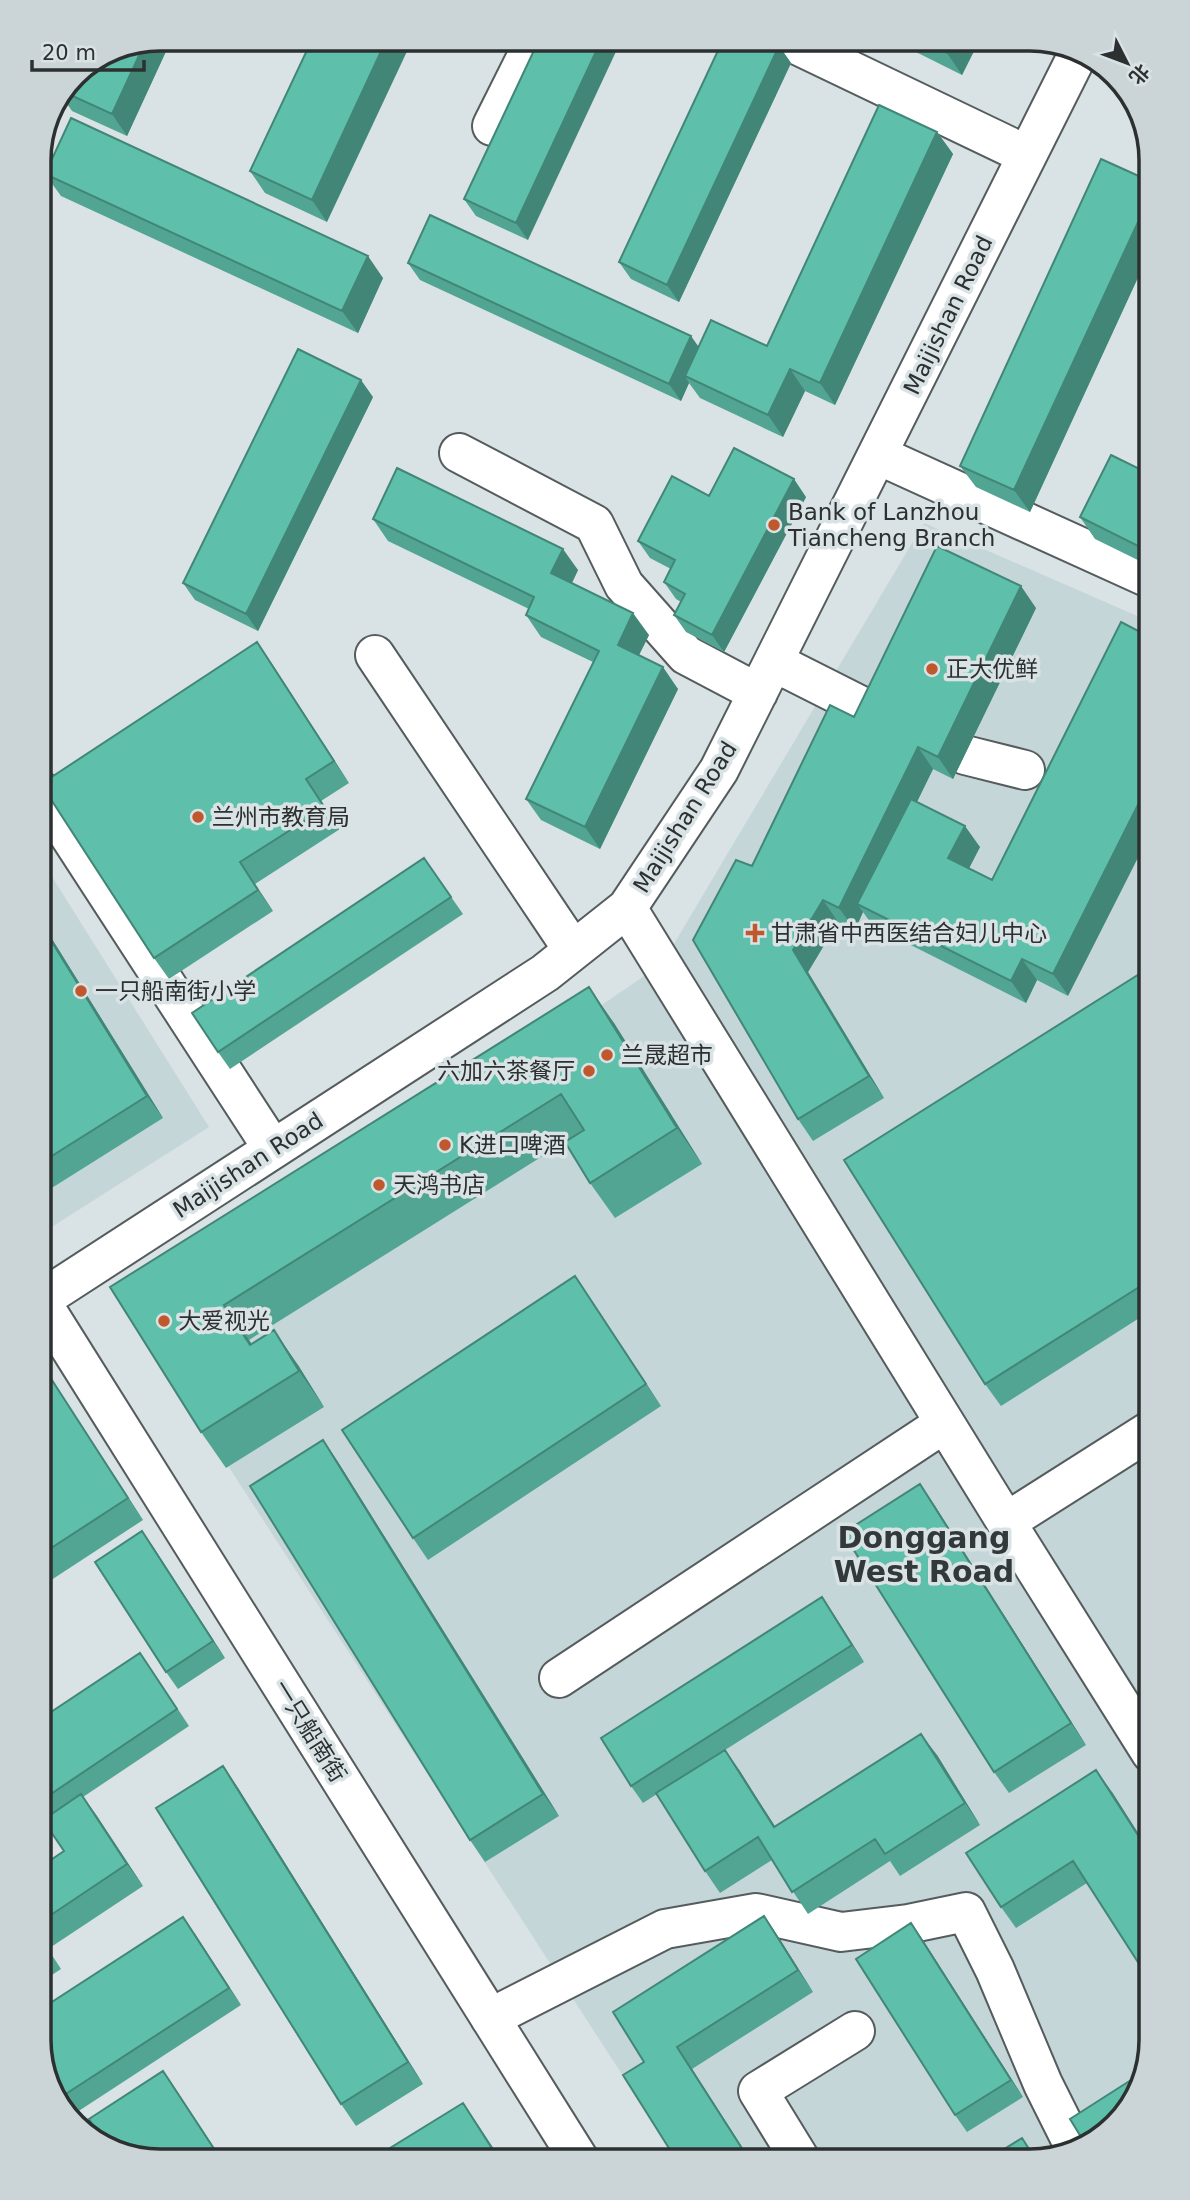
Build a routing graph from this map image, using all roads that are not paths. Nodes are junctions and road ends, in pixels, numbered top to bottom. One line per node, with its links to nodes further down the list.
1 (530, 51): 4 (street)
2 (810, 51): 5 (street)
3 (1075, 60): 5 (street, Maijishan Road)
4 (492, 126)
5 (1027, 155): 7 (street, Maijishan Road)
6 (460, 453): 10 (street)
7 (878, 455): 8 (street); 10 (street, Maijishan Road)
8 (1139, 573)
9 (375, 655): 16 (street)
10 (766, 678): 11 (street); 15 (street, Maijishan Road)
11 (881, 716)
12 (965, 755): 13 (street)
13 (1025, 770)
14 (51, 807): 17 (street)
15 (627, 908): 16 (street, Maijishan Road); 20 (street)
16 (573, 950): 17 (street, Maijishan Road)
17 (274, 1149): 18 (street, Maijishan Road)
18 (51, 1294)
19 (51, 1319): 25 (street, 一只船南街)
20 (945, 1423): 22 (street); 23 (street)
21 (1139, 1438): 22 (street)
22 (1006, 1522): 24 (street)
23 (559, 1678)
24 (1139, 1732)
25 (490, 2018): 27 (street); 28 (street, 一只船南街)
26 (855, 2031): 29 (street)
27 (1072, 2141)
28 (572, 2149)
29 (794, 2149)

